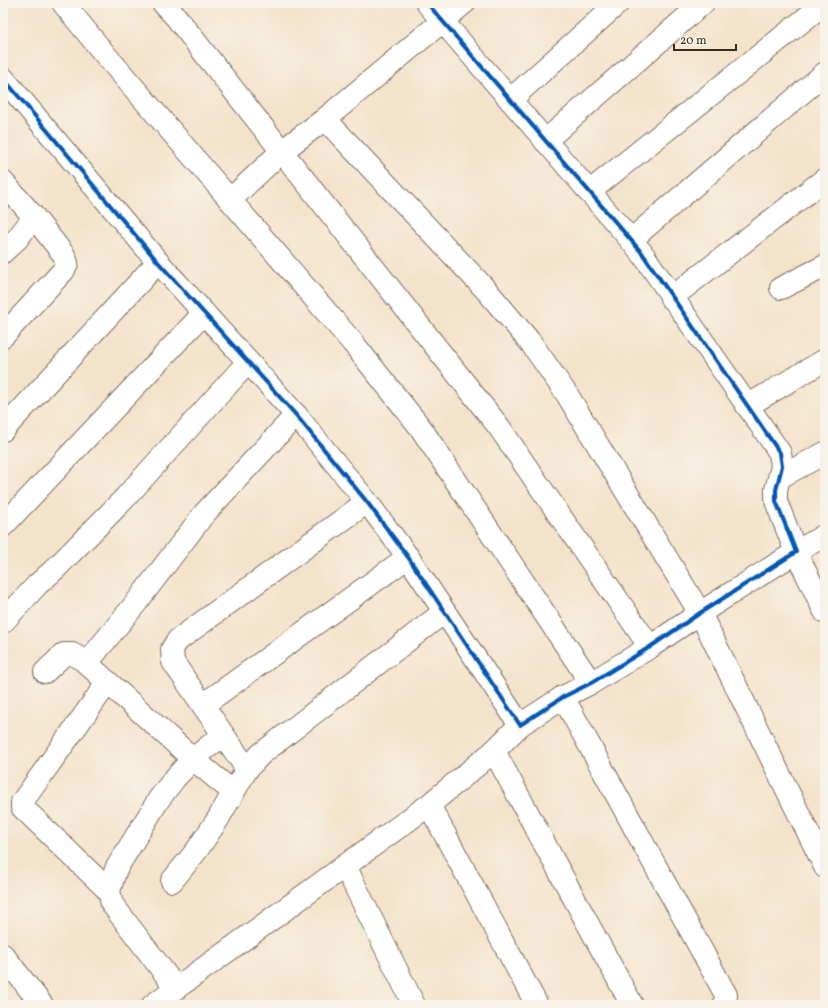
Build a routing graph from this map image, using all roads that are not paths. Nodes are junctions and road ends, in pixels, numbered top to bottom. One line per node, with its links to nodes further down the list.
1 (63, 3): 18 (street)
2 (163, 3): 14 (street)
3 (427, 3): 8 (street)
4 (464, 3): 8 (street)
5 (618, 3): 11 (street)
6 (703, 3): 13 (street)
7 (825, 3): 17 (street)
8 (442, 21): 11 (street); 12 (street)
9 (825, 73): 20 (street)
10 (3, 78): 22 (street)
11 (510, 100): 13 (street)
12 (325, 119): 14 (street); 42 (street)
13 (545, 141): 17 (street)
14 (282, 151): 18 (street); 44 (street)
15 (825, 178): 25 (street)
16 (3, 182): 19 (street)
17 (590, 192): 20 (street)
18 (230, 200): 48 (street)
19 (34, 217): 21 (street); 27 (street)
20 (631, 240): 25 (street)
21 (3, 252)
22 (158, 262): 26 (street); 32 (street)
23 (825, 266): 24 (street)
24 (781, 288)
25 (671, 298): 30 (street)
26 (204, 313): 29 (street); 36 (street)
27 (3, 336)
28 (825, 360): 30 (street)
29 (248, 362): 31 (street); 43 (street)
30 (747, 406): 34 (street)
31 (296, 415): 35 (street); 45 (street)
32 (3, 430)
33 (825, 453): 34 (street)
34 (780, 477): 38 (street)
35 (367, 502): 39 (street); 50 (street)
36 (3, 526)
37 (825, 535): 38 (street)
38 (796, 552): 41 (street); 42 (street)
39 (408, 557): 40 (street); 50 (street)
40 (444, 612): 51 (street); 55 (street)
41 (825, 612)
42 (700, 613): 44 (street); 59 (street)
43 (3, 622)
44 (650, 648): 48 (street)
45 (87, 663): 46 (street); 47 (street)
46 (46, 672)
47 (108, 682): 54 (street); 61 (street)
48 (591, 683): 49 (street)
49 (563, 697): 51 (street); 69 (street)
50 (203, 705): 52 (street)
51 (520, 725): 53 (street)
52 (224, 735): 54 (street); 55 (street)
53 (494, 751): 57 (street); 68 (street)
54 (193, 759): 56 (street); 61 (street)
55 (247, 769): 56 (street)
56 (233, 792): 60 (street)
57 (429, 805): 58 (street); 67 (street)
58 (345, 866): 63 (street); 66 (street)
59 (825, 867)
60 (172, 880)
61 (109, 891): 63 (street)
62 (3, 955): 64 (street)
63 (176, 988): 65 (street)
64 (42, 1005)
65 (153, 1005)
66 (414, 1005)
67 (537, 1005)
68 (632, 1005)
69 (725, 1005)

